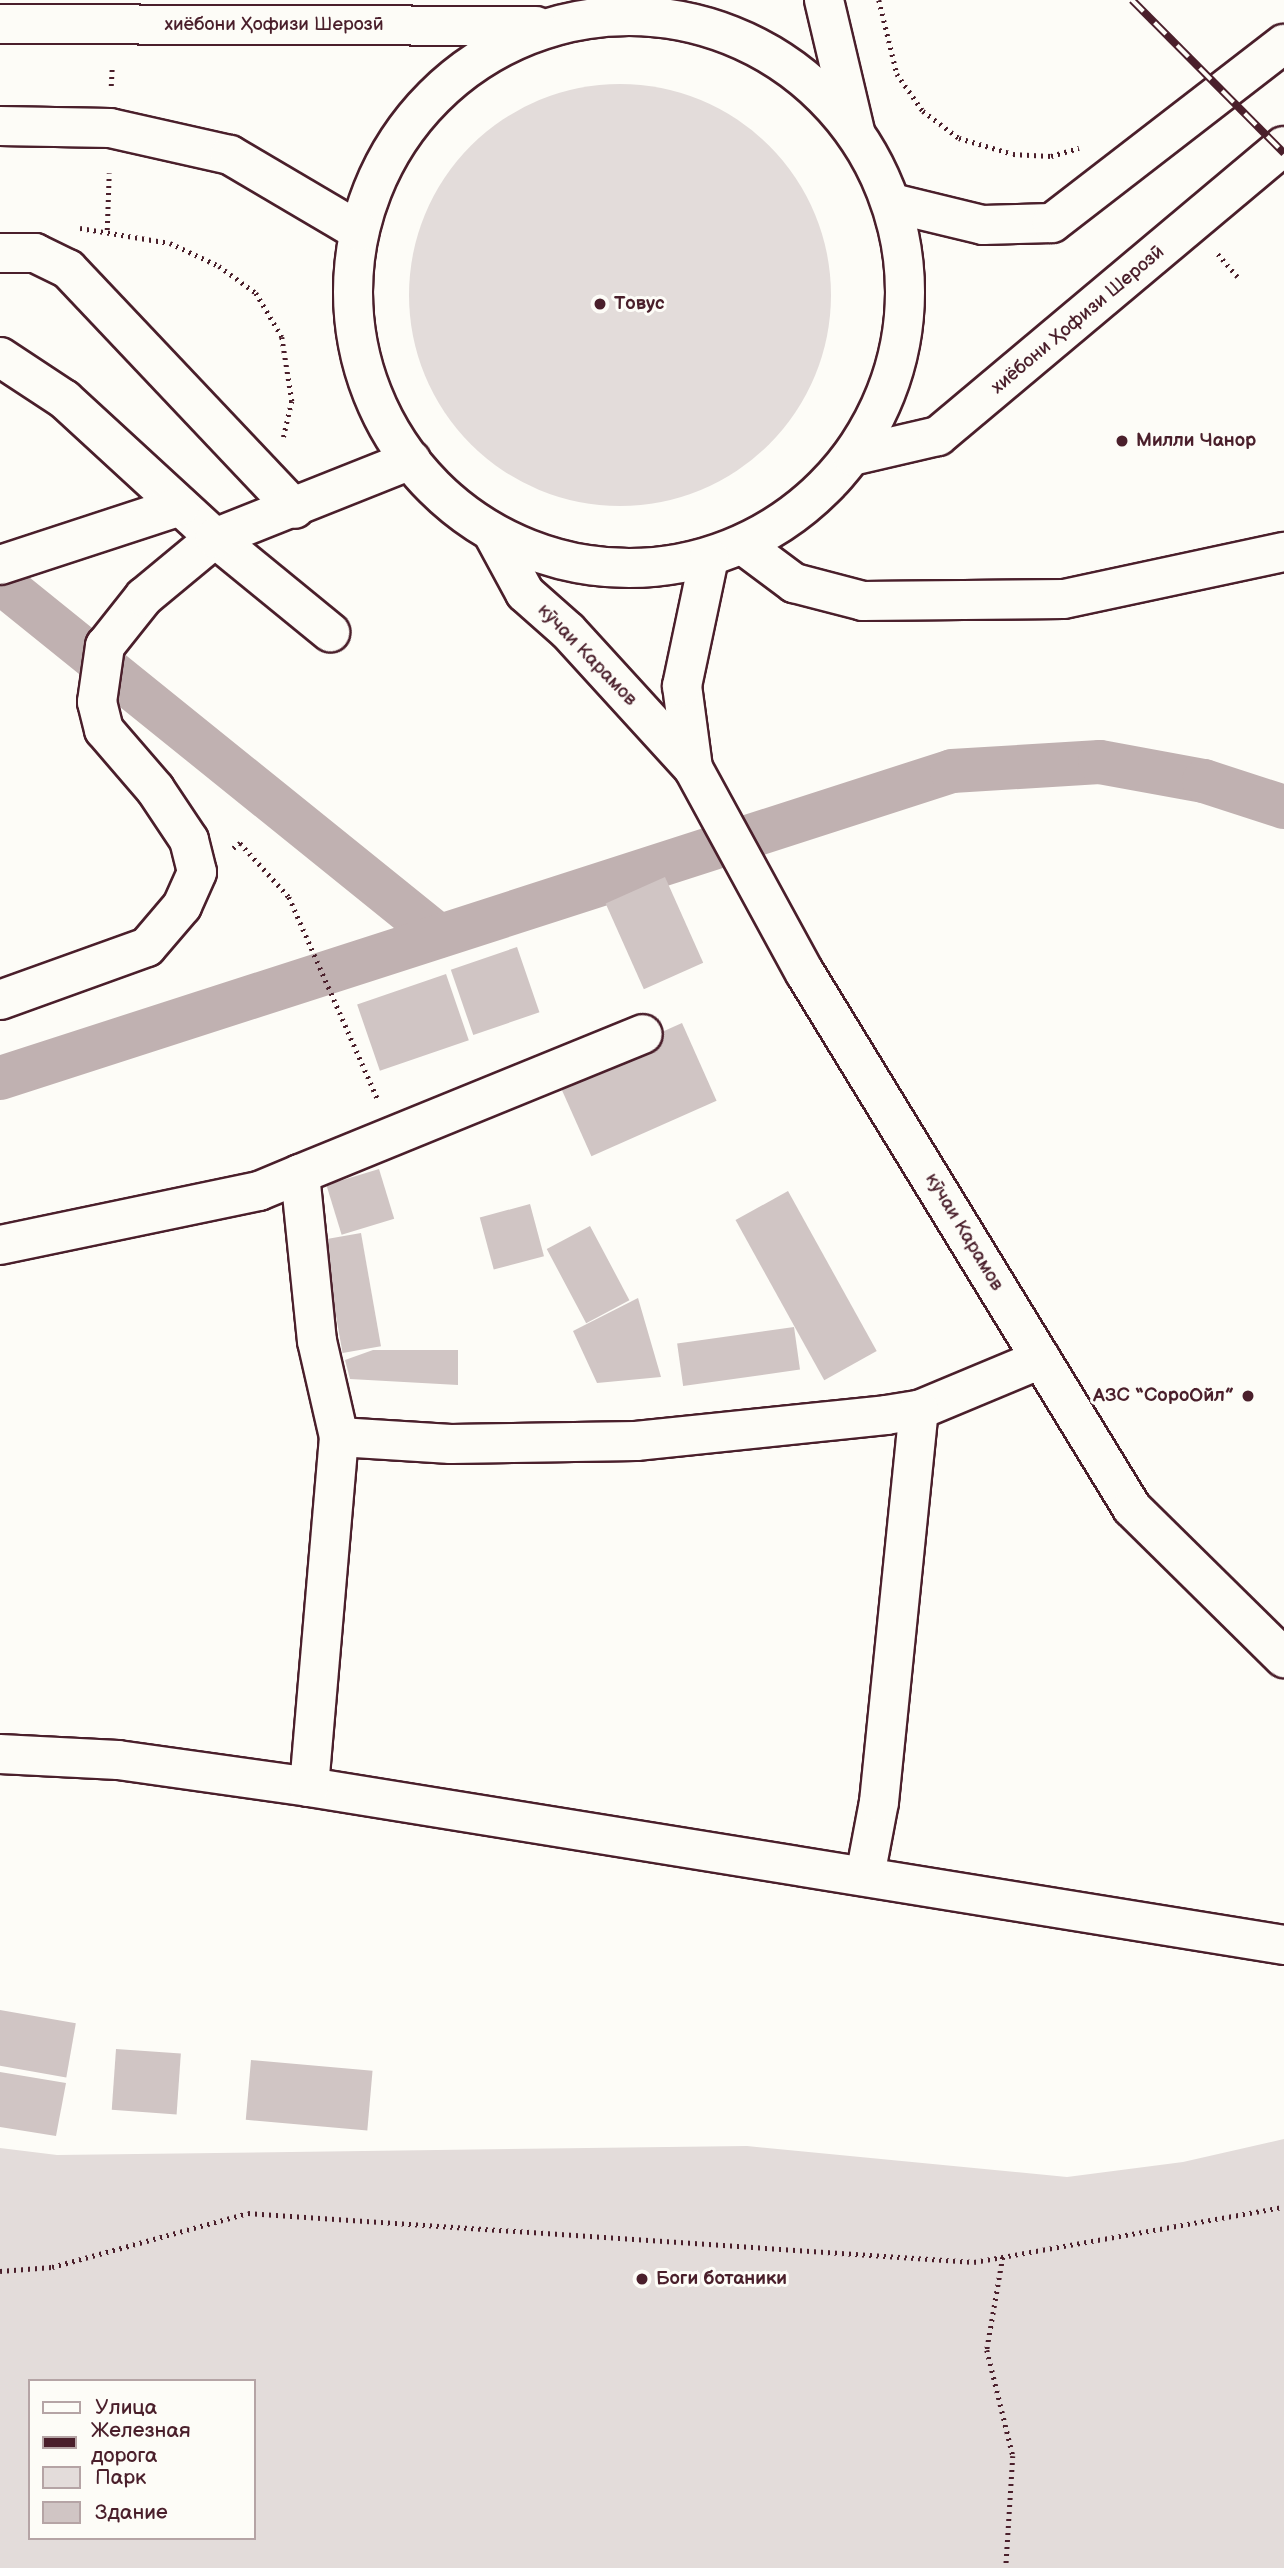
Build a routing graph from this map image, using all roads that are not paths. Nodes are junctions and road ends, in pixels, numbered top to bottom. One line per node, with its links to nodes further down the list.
1 (824, 0): 7 (main road)
2 (616, 8): 4 (main road, хиёбони Ҳофизи Шерозӣ); 7 (main road, хиёбони Ҳофизи Шерозӣ)
3 (0, 24): 4 (main road, хиёбони Ҳофизи Шерозӣ)
4 (549, 26): 10 (main road, хиёбони Ҳофизи Шерозӣ)
5 (1284, 44): 9 (main road)
6 (0, 126): 10 (main road)
7 (855, 131): 9 (main road, хиёбони Ҳофизи Шерозӣ)
8 (1284, 146): 13 (main road, хиёбони Ҳофизи Шерозӣ)
9 (892, 203): 13 (main road, хиёбони Ҳофизи Шерозӣ)
10 (359, 231): 14 (main road, хиёбони Ҳофизи Шерозӣ)
11 (0, 253): 16 (main road)
12 (0, 357): 15 (main road)
13 (852, 456): 19 (main road, хиёбони Ҳофизи Шерозӣ)
14 (411, 460): 16 (main road); 17 (main road, хиёбони Ҳофизи Шерозӣ)
15 (180, 506): 18 (main road); 21 (main road)
16 (295, 509): 18 (main road)
17 (493, 534): 19 (main road, хиёбони Ҳофизи Шерозӣ); 23 (main road, кӯчаи Карамов)
18 (215, 538): 22 (main road); 24 (main road)
19 (726, 551): 20 (main road); 23 (main road, кӯчаи Карамов)
20 (1284, 552)
21 (0, 565)
22 (330, 632)
23 (693, 768): 28 (main road, кӯчаи Карамов)
24 (0, 1000)
25 (643, 1034): 26 (main road)
26 (300, 1174): 27 (main road); 30 (main road)
27 (0, 1245)
28 (1041, 1359): 29 (main road); 31 (main road, кӯчаи Карамов)
29 (919, 1410): 30 (main road); 34 (main road)
30 (339, 1437): 33 (main road)
31 (1284, 1658)
32 (0, 1754): 33 (main road)
33 (309, 1787): 34 (main road)
34 (865, 1876): 35 (main road)
35 (1284, 1945)

